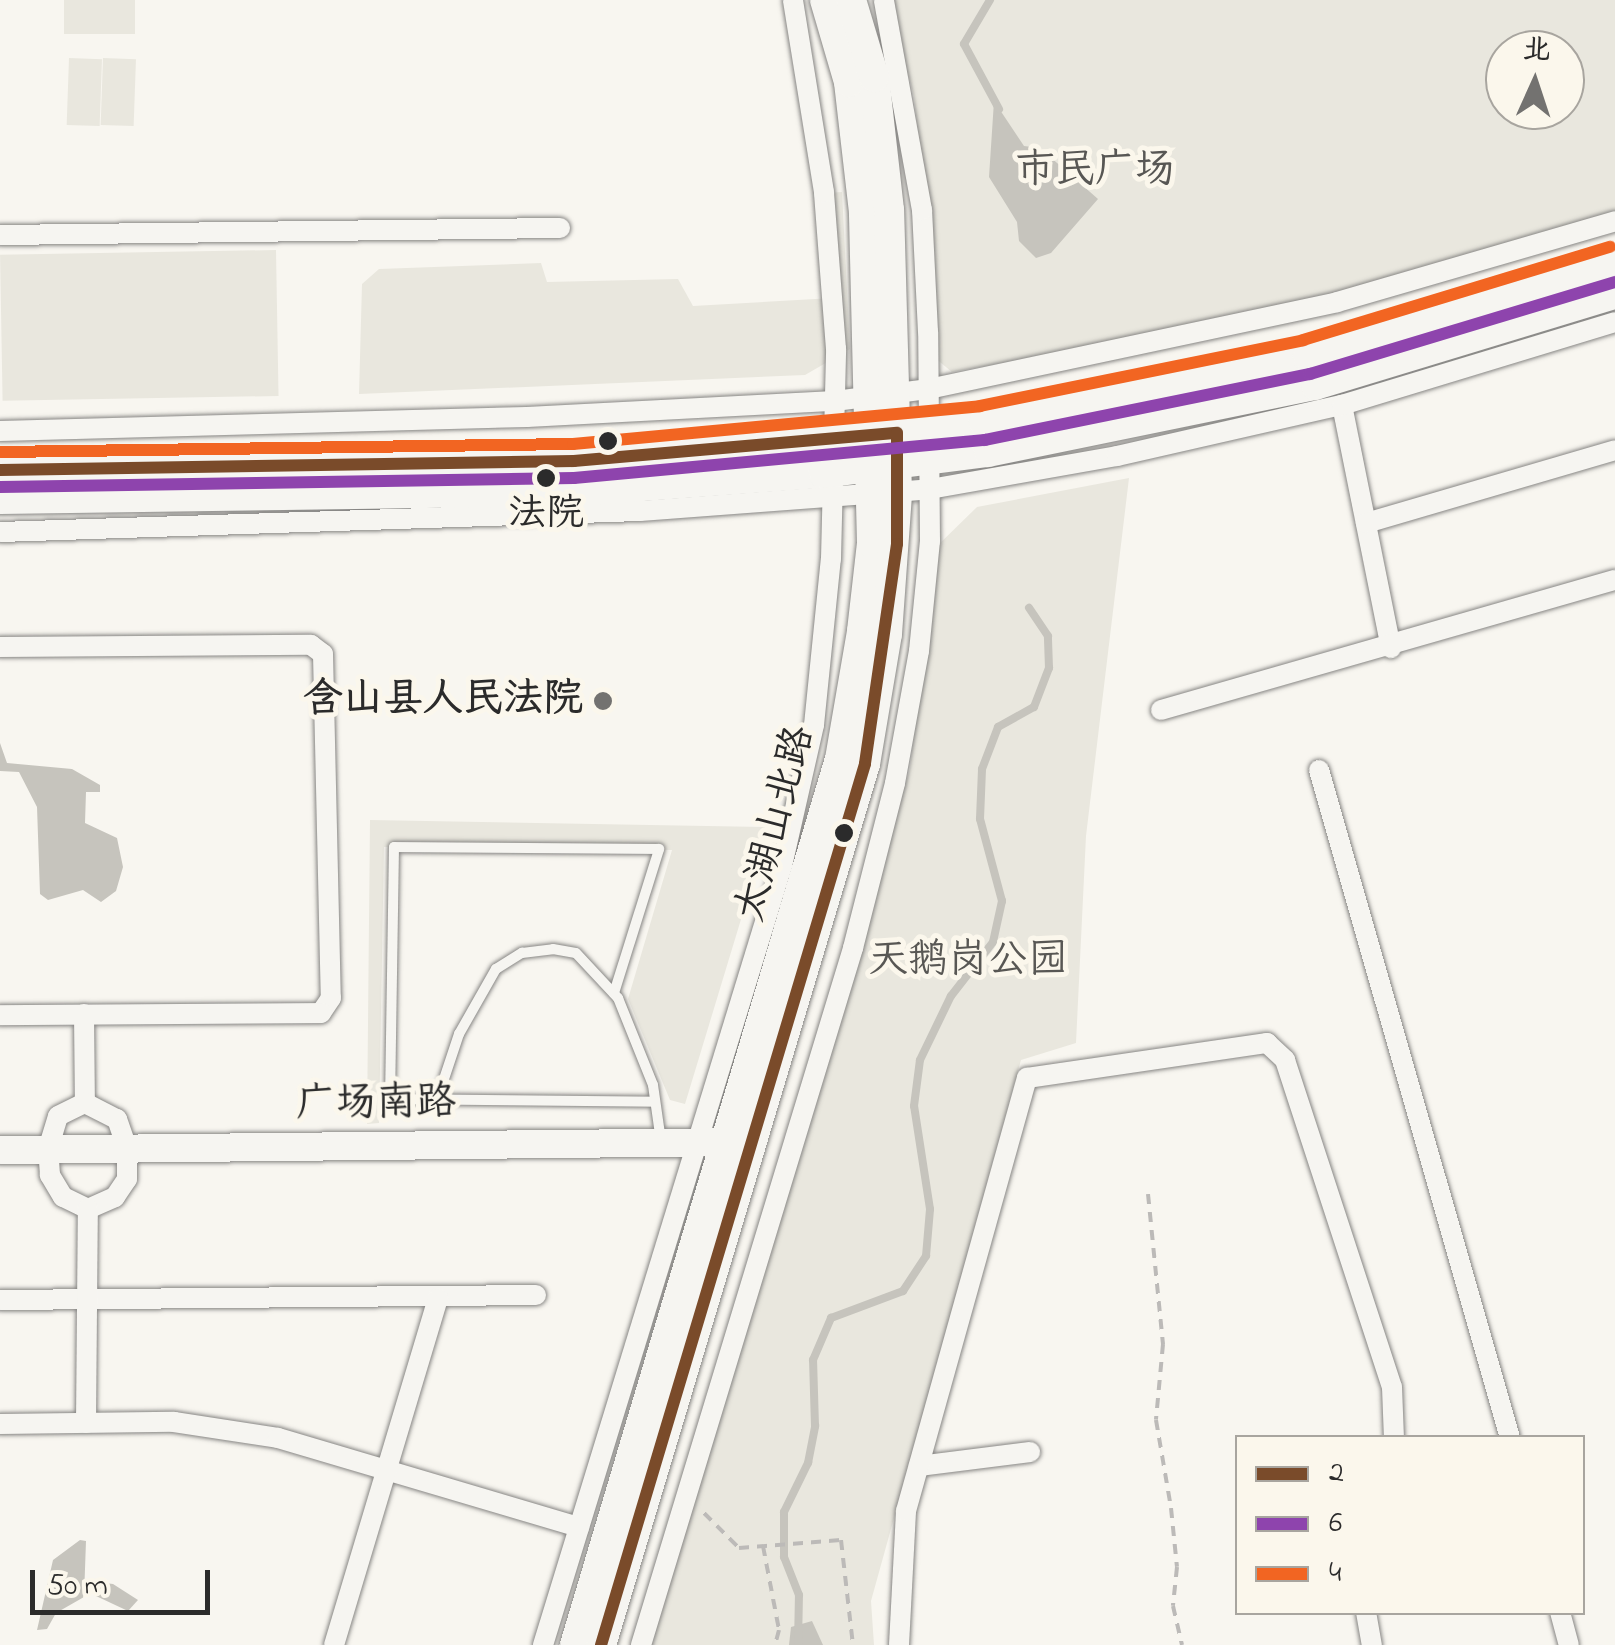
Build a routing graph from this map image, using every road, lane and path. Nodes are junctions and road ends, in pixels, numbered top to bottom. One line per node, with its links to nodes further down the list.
1 (793, 0): 13 (street)
2 (825, 0): 12 (main road, 太湖山北路)
3 (852, 0): 12 (main road, 太湖山北路)
4 (884, 0): 11 (street)
5 (1615, 221): 11 (street)
6 (560, 228): 7 (street)
7 (0, 235)
8 (1615, 264): 15 (main road)
9 (1615, 296): 19 (main road)
10 (1615, 322): 14 (street)
11 (929, 390): 12 (street); 15 (street)
12 (884, 395): 13 (street); 20 (main road, 太湖山北路)
13 (835, 401): 16 (street); 17 (street)
14 (1342, 405): 23 (street); 25 (street)
15 (929, 429): 19 (street); 20 (main road)
16 (0, 430)
17 (834, 442): 20 (main road); 21 (main road); 22 (street)
18 (1615, 450): 25 (street)
19 (930, 460): 20 (main road); 23 (street)
20 (884, 465): 22 (main road); 23 (street); 39 (main road, 太湖山北路)
21 (0, 470)
22 (833, 486): 24 (main road); 26 (street); 39 (street)
23 (930, 489): 65 (street)
24 (0, 500)
25 (1366, 523): 29 (street)
26 (0, 532)
27 (1615, 580): 29 (street)
28 (0, 647): 33 (street)
29 (1391, 648): 30 (street)
30 (1162, 710)
31 (1319, 770): 52 (street)
32 (614, 993): 35 (lane); 35 (lane); 36 (lane)
33 (84, 1014): 34 (street); 37 (street)
34 (0, 1015)
35 (438, 1100): 36 (lane)
36 (655, 1102): 38 (lane)
37 (85, 1103): 40 (street); 41 (street)
38 (661, 1142): 39 (main road, 广场南路); 40 (main road, 广场南路)
39 (726, 1142): 57 (street); 63 (main road, 太湖山北路); 64 (main road, 太湖山北路)
40 (127, 1148): 41 (main road, 广场南路); 44 (street)
41 (48, 1149): 42 (main road, 广场南路); 44 (street)
42 (0, 1150)
43 (1148, 1194): 69 (path)
44 (88, 1209): 48 (street)
45 (536, 1295): 46 (street)
46 (438, 1298): 48 (street); 55 (street)
47 (0, 1300): 48 (street)
48 (88, 1300): 49 (street)
49 (86, 1423): 50 (street); 55 (street)
50 (0, 1424)
51 (1394, 1435): 54 (street)
52 (1509, 1435)
53 (1030, 1452): 54 (street)
54 (919, 1466): 68 (street)
55 (390, 1468): 57 (street); 61 (street)
56 (697, 1506): 58 (path)
57 (579, 1528): 62 (street)
58 (763, 1546): 66 (path); 67 (path)
59 (1367, 1615): 70 (street)
60 (1561, 1615): 71 (street)
61 (334, 1645)
62 (543, 1645)
63 (575, 1645)
64 (602, 1645)
65 (642, 1645)
66 (775, 1645)
67 (853, 1645)
68 (900, 1645)
69 (1182, 1645)
70 (1372, 1645)
71 (1569, 1645)

